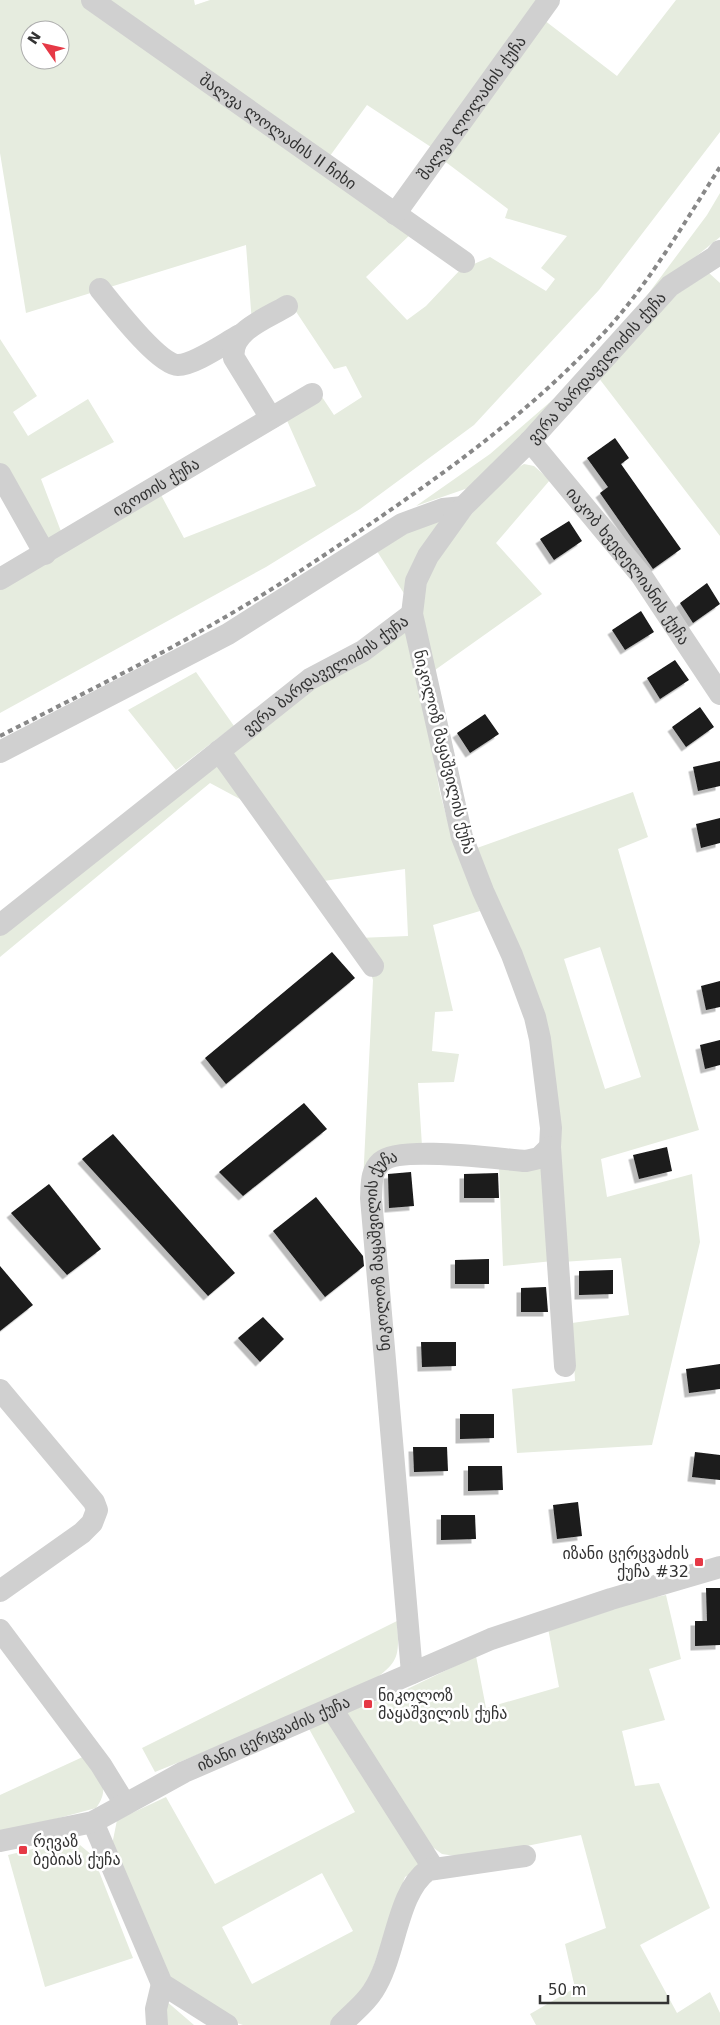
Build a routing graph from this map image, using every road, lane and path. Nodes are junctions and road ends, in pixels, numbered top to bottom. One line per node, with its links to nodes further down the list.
1 (92, 0): 3 (street, შალვა ლოლაძის II ჩიხი)
2 (549, 0): 3 (street, შალვა ლოლაძის ქუჩა)
3 (395, 214): 5 (street, შალვა ლოლაძის II ჩიხი)
4 (720, 251): 11 (street, ვერა ბარდაველიძის ქუჩა)
5 (464, 262)
6 (100, 290): 8 (street)
7 (287, 306): 8 (street)
8 (240, 335): 10 (street)
9 (312, 394): 10 (street, იგოთის ქუჩა)
10 (271, 418): 14 (street, იგოთის ქუჩა)
11 (530, 441): 13 (street, ვერა ბარდაველიძის ქუჩა); 17 (street, იაკობ ხვედელიანის ქუჩა)
12 (0, 474): 14 (street)
13 (463, 508): 16 (street, ვერა ბარდაველიძის ქუჩა); 19 (street)
14 (45, 554): 15 (street, იგოთის ქუჩა)
15 (0, 579)
16 (412, 614): 18 (street, ვერა ბარდაველიძის ქუჩა); 22 (street, ნიკოლოზ მაყაშვილის ქუჩა)
17 (720, 694)
18 (219, 751): 20 (street, ვერა ბარდაველიძის ქუჩა); 21 (street)
19 (0, 752)
20 (0, 925)
21 (372, 966)
22 (550, 1146): 23 (street); 28 (street, ნიკოლოზ მაყაშვილის ქუჩა)
23 (565, 1366)
24 (0, 1390): 26 (street)
25 (720, 1567): 28 (street, იზანი ცერცვაძის ქუჩა)
26 (0, 1591)
27 (0, 1630): 30 (street)
28 (412, 1672): 29 (street, იზანი ცერცვაძის ქუჩა)
29 (332, 1708): 30 (street, იზანი ცერცვაძის ქუჩა); 34 (street)
30 (125, 1804): 31 (street, იზანი ცერცვაძის ქუჩა)
31 (92, 1822): 32 (street, იზანი ცერცვაძის ქუჩა); 35 (street)
32 (0, 1841)
33 (525, 1856): 34 (street)
34 (434, 1869): 38 (street)
35 (162, 1984): 36 (street); 37 (street)
36 (157, 2025)
37 (227, 2025)
38 (341, 2025)

